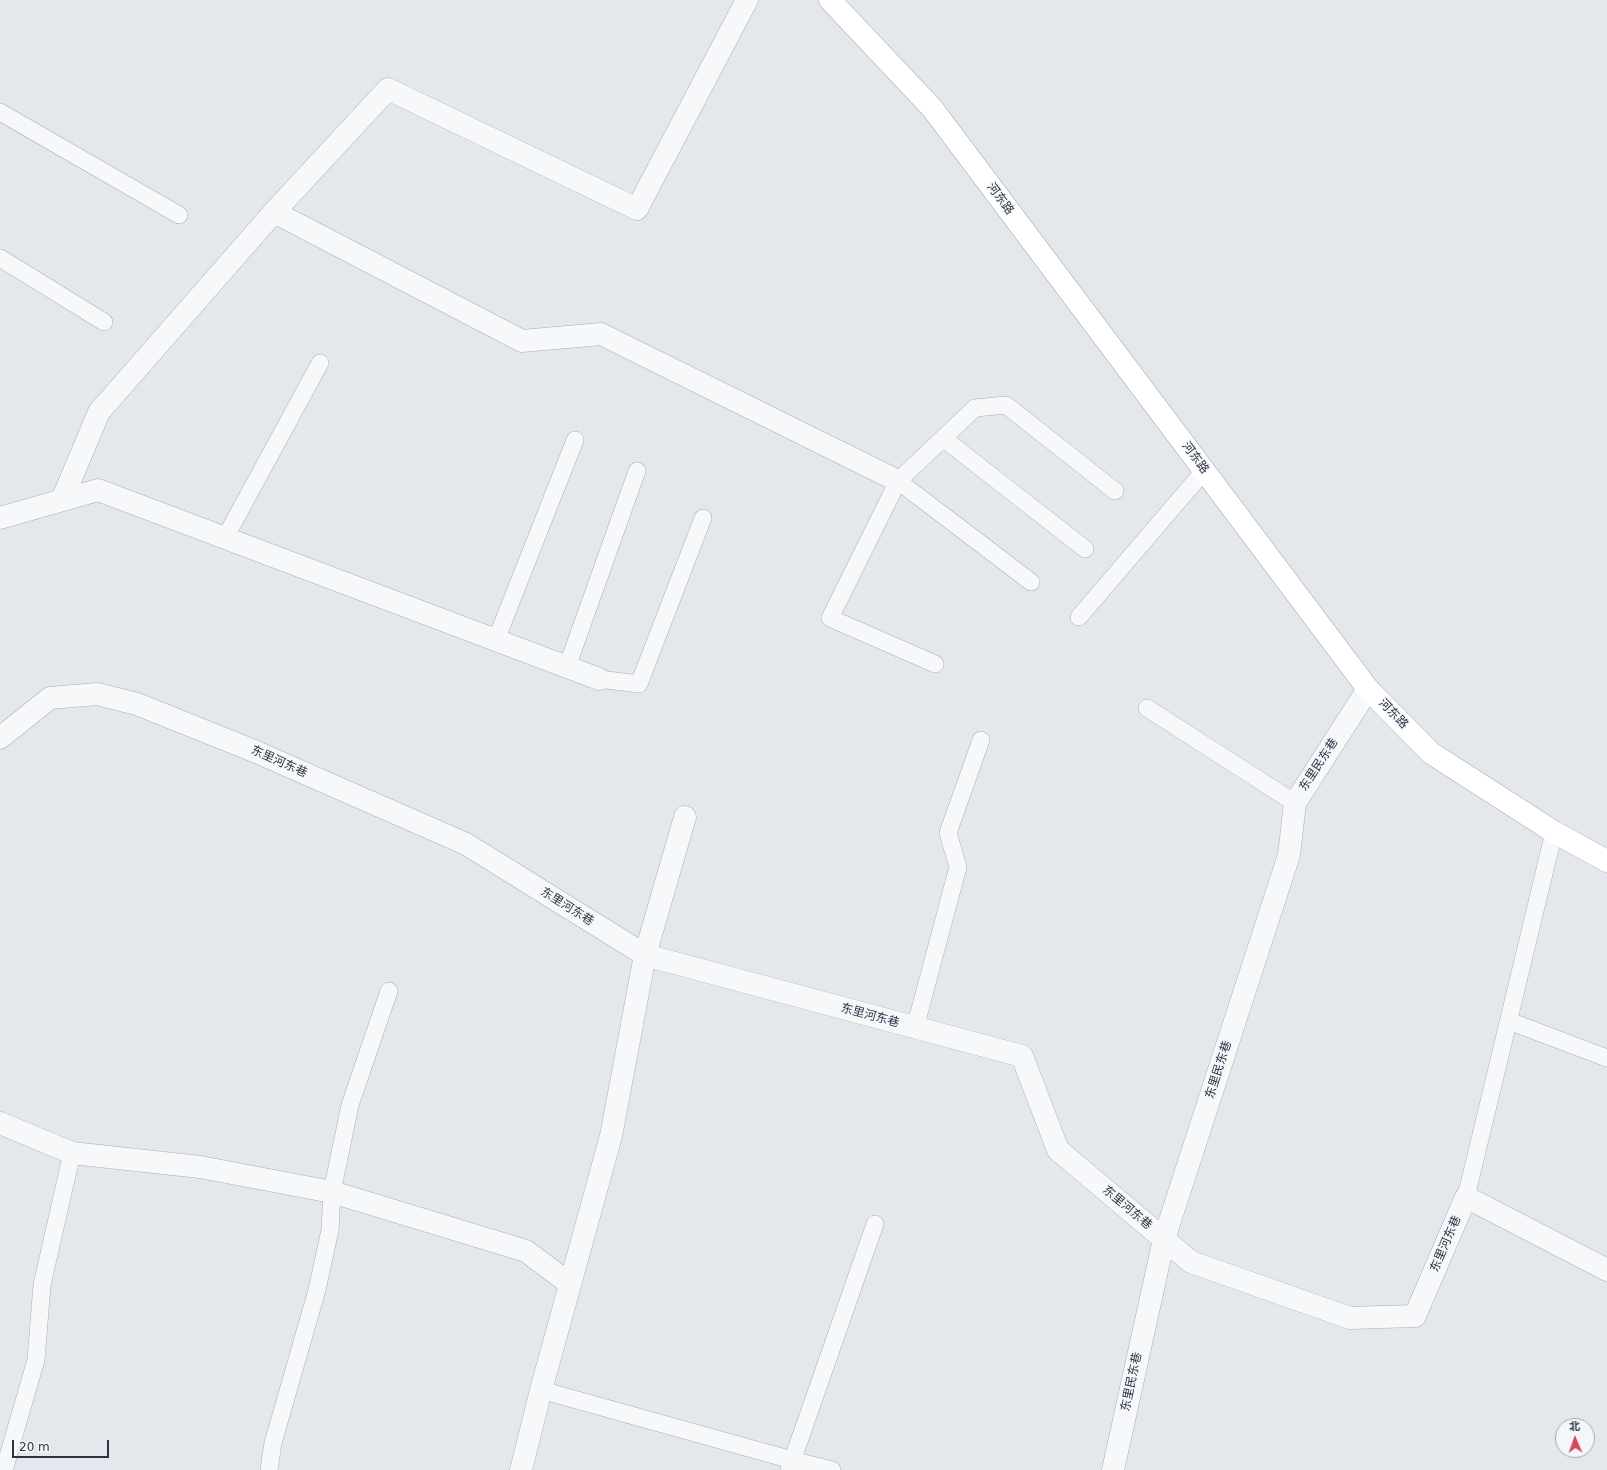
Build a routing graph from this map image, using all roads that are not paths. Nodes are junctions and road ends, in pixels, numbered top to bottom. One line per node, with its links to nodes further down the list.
1 (747, 0): 4 (street)
2 (830, 0): 12 (main road, 河东路)
3 (0, 112): 5 (lane)
4 (274, 212): 13 (street); 15 (street)
5 (179, 215)
6 (0, 258): 7 (lane)
7 (104, 322)
8 (320, 363): 18 (lane)
9 (943, 438): 13 (lane); 14 (lane); 19 (lane)
10 (575, 440): 22 (lane)
11 (637, 471): 24 (lane)
12 (1204, 471): 21 (lane); 26 (main road, 河东路)
13 (898, 481): 20 (lane); 23 (lane)
14 (1115, 491)
15 (62, 500): 16 (street); 18 (street)
16 (0, 518)
17 (703, 518): 25 (lane)
18 (224, 538): 22 (street)
19 (1085, 549)
20 (1031, 582)
21 (1079, 617)
22 (496, 640): 24 (street)
23 (935, 664)
24 (567, 667): 25 (street)
25 (599, 679)
26 (1368, 689): 30 (street, 东里民东巷); 32 (main road, 河东路)
27 (1148, 708): 30 (lane)
28 (0, 738): 34 (street, 东里河东巷)
29 (981, 740): 37 (lane)
30 (1295, 803): 44 (street, 东里民东巷)
31 (685, 817): 34 (street)
32 (1554, 832): 33 (main road, 河东路); 36 (lane)
33 (1607, 861)
34 (645, 955): 37 (street, 东里河东巷); 46 (street)
35 (389, 991): 41 (lane)
36 (1509, 1021): 38 (lane); 42 (lane)
37 (915, 1028): 44 (street, 东里河东巷)
38 (1607, 1058)
39 (0, 1124): 40 (street)
40 (72, 1153): 41 (street); 49 (lane)
41 (332, 1192): 46 (street); 50 (lane)
42 (1466, 1197): 44 (street, 东里河东巷); 45 (street)
43 (875, 1224): 48 (lane)
44 (1164, 1239): 53 (street, 东里民东巷)
45 (1607, 1270)
46 (570, 1284): 47 (street)
47 (540, 1390): 48 (lane); 51 (street)
48 (791, 1465): 52 (lane)
49 (4, 1470)
50 (269, 1470)
51 (521, 1470)
52 (832, 1470)
53 (1113, 1470)

